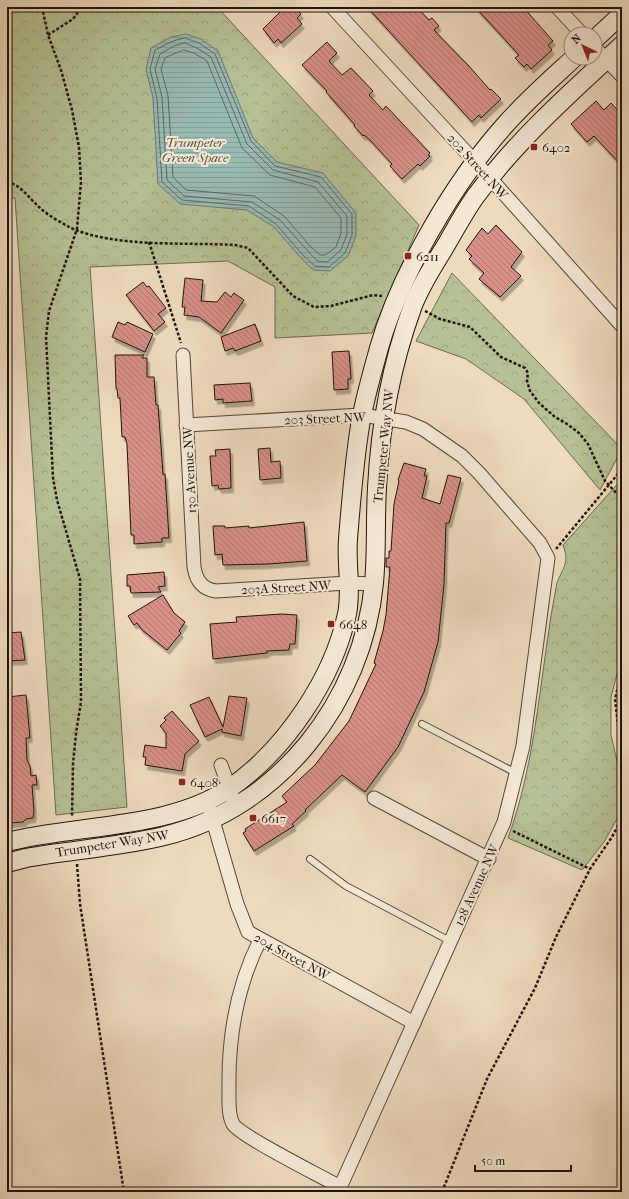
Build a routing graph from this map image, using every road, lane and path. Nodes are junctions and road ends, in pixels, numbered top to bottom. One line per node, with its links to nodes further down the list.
1 (42, 7): 8 (path)
2 (82, 7): 8 (path)
3 (332, 7): 15 (street, 202 Street NW)
4 (557, 7): 6 (street)
5 (622, 14): 7 (street)
6 (575, 26)
7 (603, 32)
8 (48, 35): 18 (path)
9 (622, 45): 10 (street, Trumpeter Way NW)
10 (603, 53)
11 (603, 56): 14 (street)
12 (565, 66): 15 (street, Trumpeter Way NW)
13 (590, 66): 16 (street, Trumpeter Way NW)
14 (622, 76)
15 (475, 162): 16 (street, 202 Street NW); 24 (street, Trumpeter Way NW)
16 (490, 178): 22 (street, 202 Street NW); 25 (street, Trumpeter Way NW)
17 (7, 182): 18 (path)
18 (76, 229): 19 (path); 45 (path)
19 (149, 242): 20 (path); 23 (path)
20 (388, 297)
21 (419, 310): 28 (path)
22 (622, 326)
23 (184, 355): 26 (street, 130 Avenue NW)
24 (362, 415): 25 (street, 203 Street NW); 26 (street, 203 Street NW); 31 (street, Trumpeter Way NW)
25 (384, 418): 30 (street, 203 Street NW); 33 (street, Trumpeter Way NW)
26 (186, 425): 32 (street, 130 Avenue NW)
27 (622, 469): 28 (path)
28 (609, 485): 29 (path); 30 (path)
29 (622, 499)
30 (548, 558): 38 (street, 128 Avenue NW)
31 (348, 583): 32 (street, 203A Street NW); 33 (street, 203A Street NW); 39 (street, Trumpeter Way NW)
32 (201, 584)
33 (374, 584): 42 (street, Trumpeter Way NW)
34 (622, 670): 36 (path)
35 (422, 724): 38 (lane)
36 (622, 760)
37 (221, 765): 39 (street)
38 (517, 774): 46 (street, 128 Avenue NW)
39 (230, 788): 41 (street, Trumpeter Way NW); 42 (street)
40 (374, 798): 49 (street)
41 (209, 800): 44 (street, 204 Street NW); 47 (street, Trumpeter Way NW)
42 (236, 807): 44 (street, Trumpeter Way NW)
43 (622, 818): 52 (path)
44 (212, 819): 51 (street, Trumpeter Way NW); 53 (street, 204 Street NW)
45 (72, 820)
46 (502, 826): 49 (street, 128 Avenue NW); 52 (path)
47 (7, 842)
48 (310, 859): 54 (lane)
49 (489, 859): 54 (street, 128 Avenue NW)
50 (76, 860): 57 (path)
51 (7, 863)
52 (590, 868): 58 (path)
53 (260, 940): 55 (street, 204 Street NW); 56 (street)
54 (450, 941): 55 (street, 128 Avenue NW)
55 (414, 1023): 56 (street, 128 Avenue NW)
56 (339, 1190)
57 (124, 1192)
58 (442, 1192)

